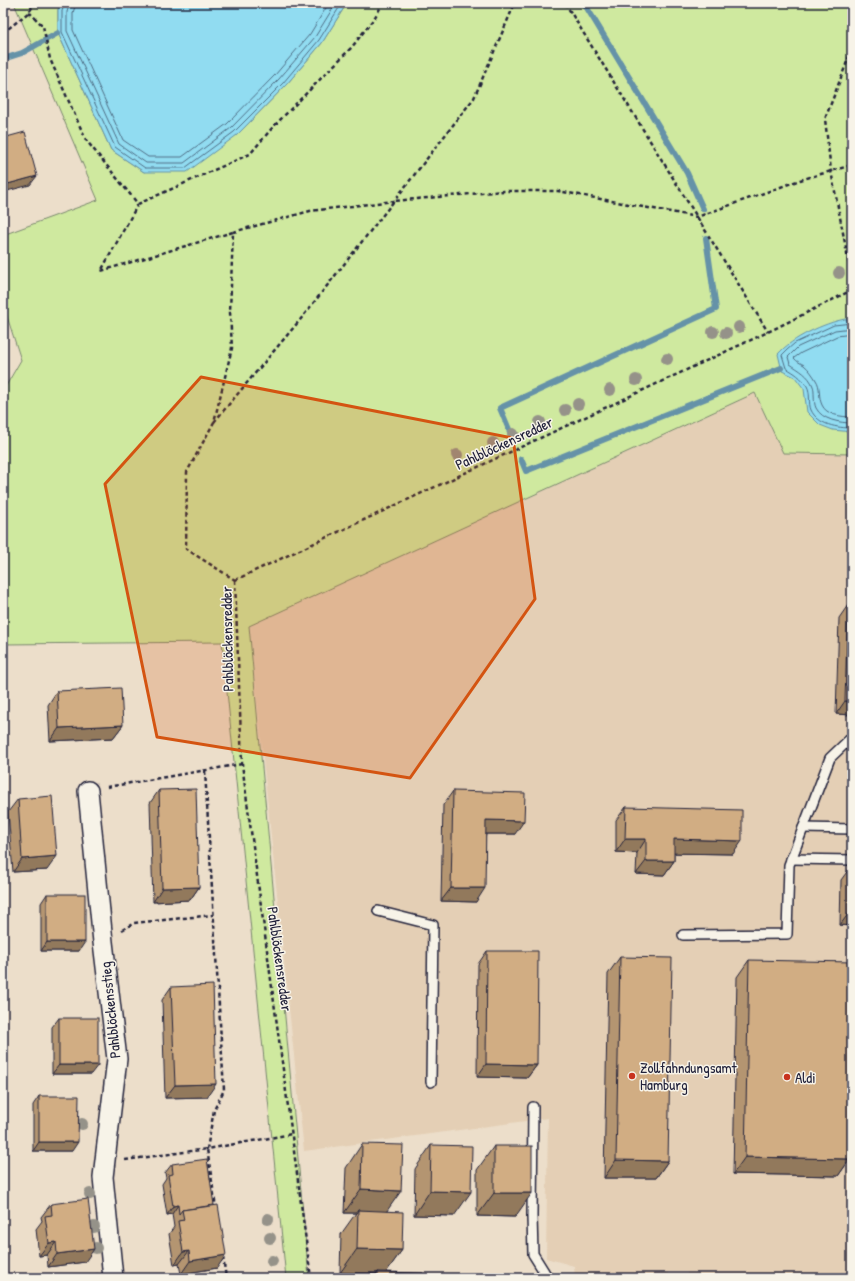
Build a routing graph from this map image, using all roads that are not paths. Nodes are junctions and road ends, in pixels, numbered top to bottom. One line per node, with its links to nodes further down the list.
1 (852, 737): 3 (lane)
2 (88, 791): 11 (street, Pahlblöckensstieg)
3 (803, 828): 4 (lane); 5 (lane)
4 (852, 829)
5 (791, 859): 6 (lane); 8 (lane)
6 (852, 860)
7 (378, 911): 9 (lane)
8 (684, 935)
9 (431, 1082)
10 (534, 1107): 12 (lane)
11 (112, 1278)
12 (548, 1278)

